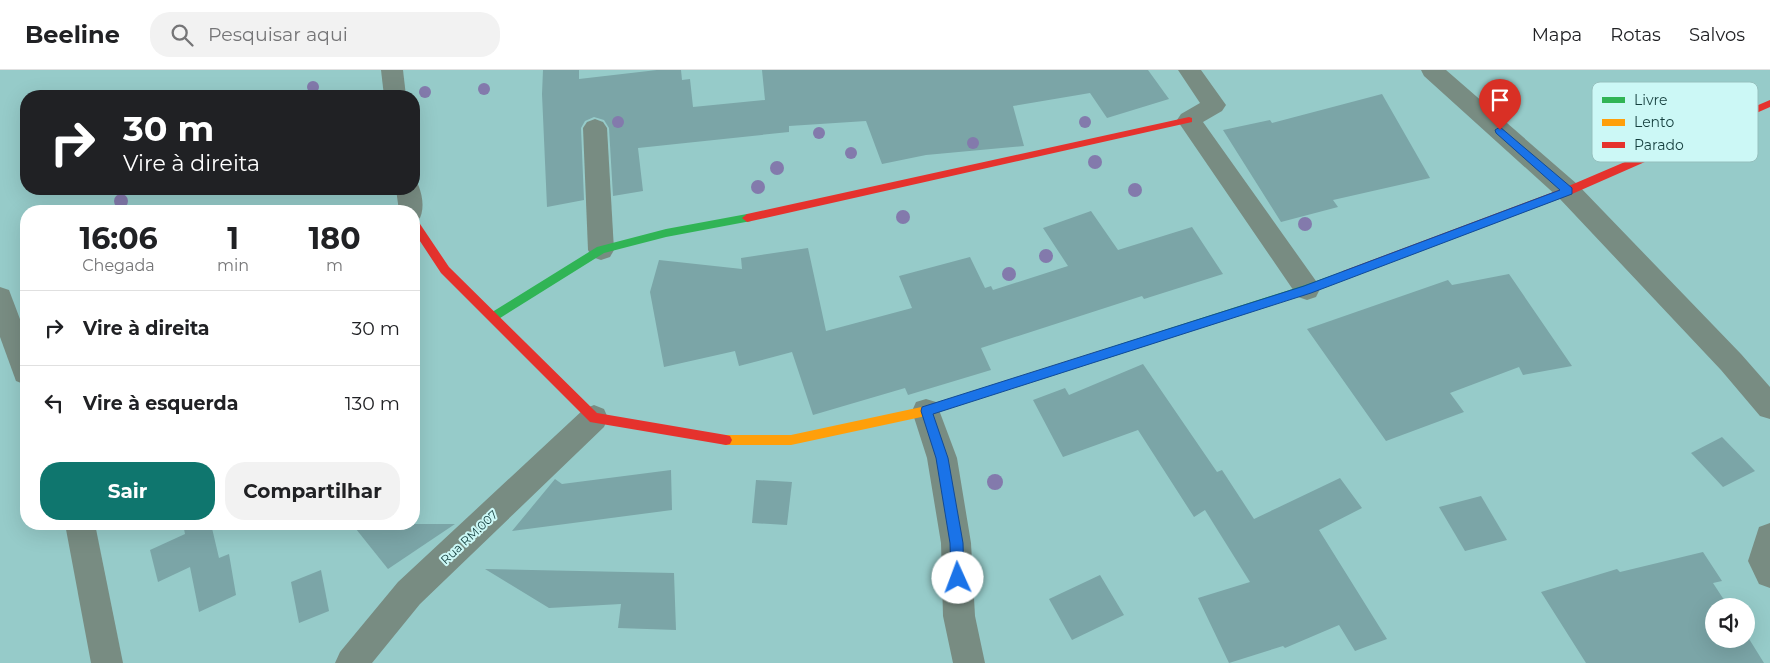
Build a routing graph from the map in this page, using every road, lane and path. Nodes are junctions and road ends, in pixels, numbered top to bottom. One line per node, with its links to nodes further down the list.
1 (392, 70): 4 (street)
2 (1189, 70): 7 (street)
3 (1432, 70): 10 (street)
4 (394, 90)
5 (1770, 103): 6 (street)
6 (1758, 108)
7 (1189, 120): 12 (street); 13 (street)
8 (595, 128): 12 (street)
9 (1635, 162): 10 (street)
10 (1568, 191): 13 (street); 17 (street)
11 (420, 233): 15 (street)
12 (601, 250): 15 (street)
13 (1307, 289): 18 (street)
14 (0, 298): 16 (street)
15 (493, 317): 19 (street)
16 (20, 356)
17 (1770, 407)
18 (926, 411): 19 (street); 25 (street)
19 (594, 418): 24 (street, Rua RM.007)
20 (81, 530): 23 (street)
21 (1770, 537): 22 (street)
22 (1770, 573)
23 (107, 663)
24 (350, 663)
25 (969, 663)

